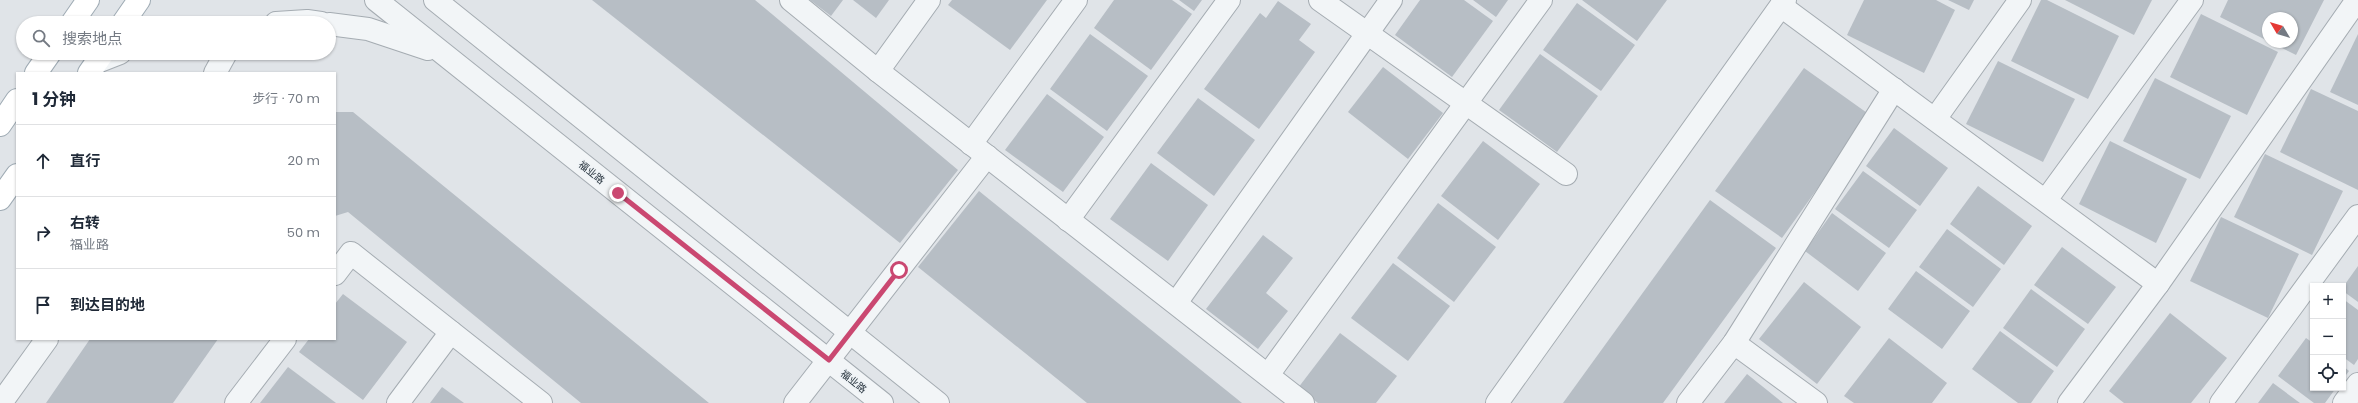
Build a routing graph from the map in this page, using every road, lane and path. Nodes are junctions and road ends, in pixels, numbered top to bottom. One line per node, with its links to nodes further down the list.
1 (77, 0): 18 (street)
2 (88, 0): 19 (main road)
3 (139, 0): 20 (main road)
4 (376, 0): 24 (street, 福业路)
5 (435, 0): 22 (street)
6 (449, 0): 22 (street)
7 (791, 0): 27 (street)
8 (929, 0): 27 (street)
9 (1076, 0): 35 (street)
10 (1229, 0): 41 (street)
11 (1320, 0): 23 (street)
12 (1391, 0): 23 (street)
13 (1541, 0): 32 (street)
14 (2020, 0): 33 (street)
15 (2192, 0): 39 (street)
16 (2357, 0): 43 (street)
17 (1783, 3): 30 (street); 61 (street)
18 (71, 16)
19 (77, 16)
20 (128, 16)
21 (336, 25): 24 (street)
22 (470, 28): 46 (street)
23 (1367, 34): 32 (street); 44 (street)
24 (444, 54): 50 (street, 福业路)
25 (45, 60): 28 (main road)
26 (222, 60): 29 (street)
27 (878, 71): 35 (street)
28 (37, 72)
29 (216, 72)
30 (1894, 89): 33 (street); 49 (street)
31 (16, 101): 34 (main road)
32 (1466, 103): 36 (street); 51 (street)
33 (1935, 119): 39 (street)
34 (0, 124)
35 (979, 150): 41 (street); 46 (street)
36 (1566, 174)
37 (16, 176): 38 (main road)
38 (0, 199)
39 (2046, 200): 43 (street)
40 (2358, 216): 65 (street)
41 (1068, 220): 44 (street)
42 (336, 273): 45 (street)
43 (2158, 284): 64 (street)
44 (1176, 303): 51 (street)
45 (451, 332): 55 (street); 56 (street)
46 (850, 333): 50 (street); 59 (street)
47 (46, 340): 53 (street)
48 (284, 340): 54 (street)
49 (1734, 344): 62 (street); 63 (street)
50 (829, 360): 57 (street); 58 (street, 福业路)
51 (1268, 375): 60 (street)
52 (2358, 384): 66 (street)
53 (2, 403)
54 (236, 403)
55 (398, 403)
56 (541, 403)
57 (795, 403)
58 (882, 403)
59 (938, 403)
60 (1303, 403)
61 (1497, 403)
62 (1688, 403)
63 (1816, 403)
64 (2069, 403)
65 (2222, 403)
66 (2344, 403)

